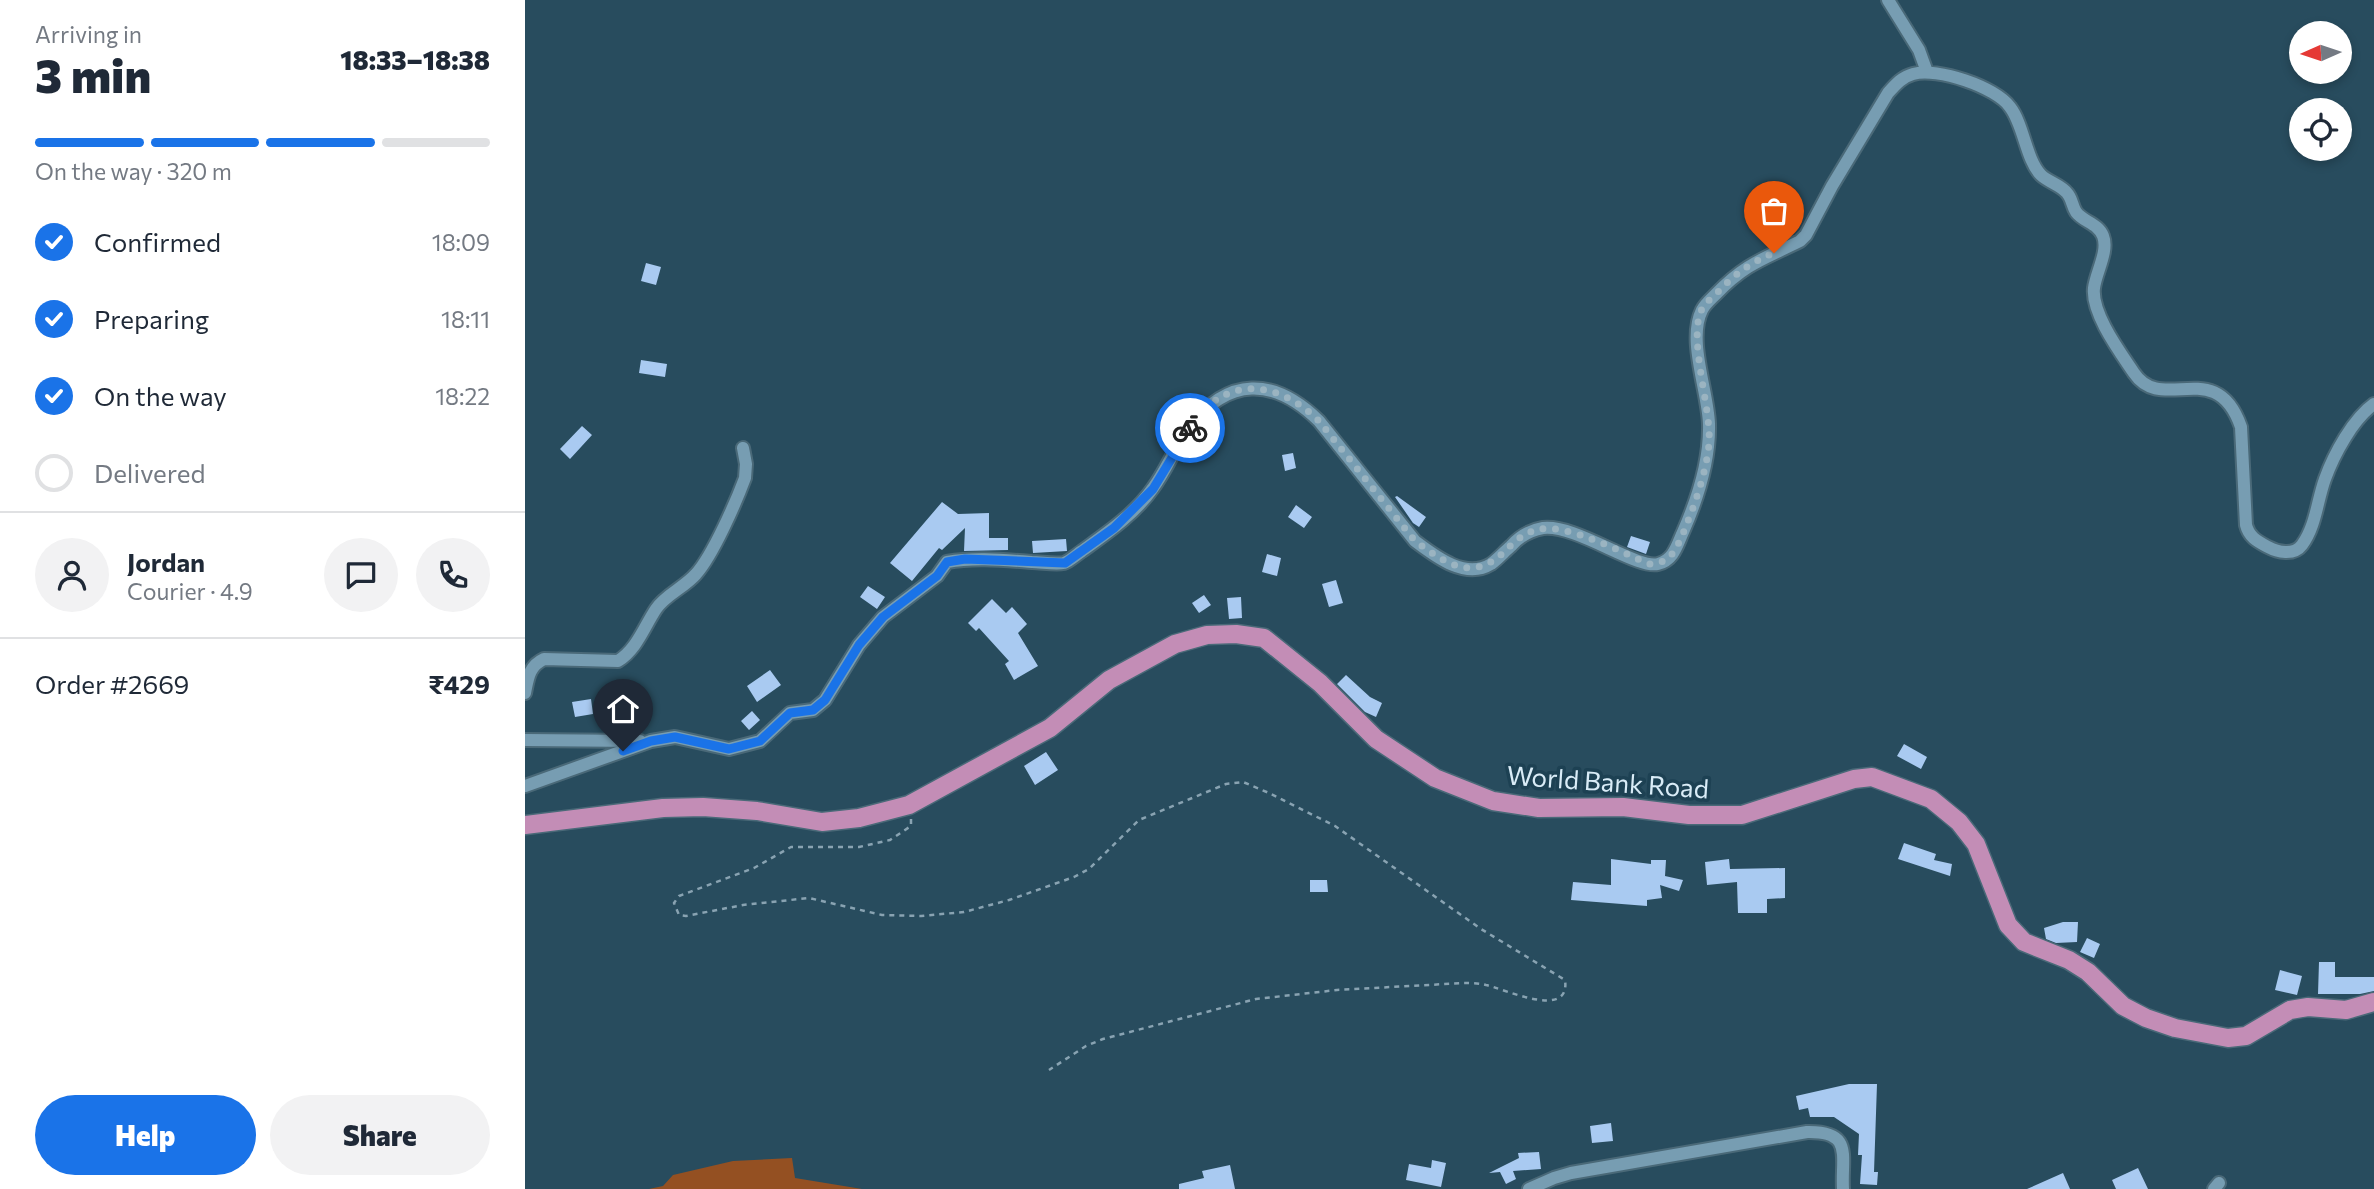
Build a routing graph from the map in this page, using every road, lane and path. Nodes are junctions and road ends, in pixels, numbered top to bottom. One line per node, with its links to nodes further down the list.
1 (1888, 0): 2 (street)
2 (1927, 72): 3 (street); 7 (street)
3 (2374, 404)
4 (743, 448): 5 (street)
5 (525, 693)
6 (525, 740): 7 (street)
7 (651, 741): 8 (street)
8 (525, 786)
9 (909, 806): 10 (main road, World Bank Road); 11 (main road, World Bank Road); 12 (path)
10 (525, 825)
11 (2374, 1002)
12 (1049, 1070)
13 (1529, 1189): 14 (street)
14 (1843, 1189)

